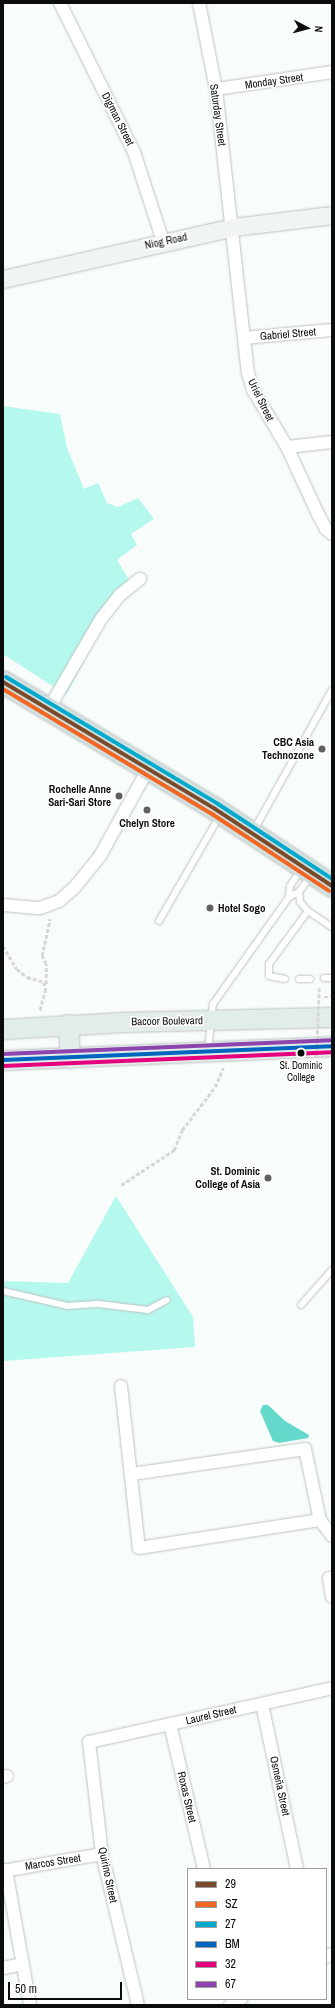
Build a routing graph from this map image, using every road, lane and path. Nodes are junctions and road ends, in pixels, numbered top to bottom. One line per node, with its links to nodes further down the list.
1 (60, 3): 7 (street, Digman Street)
2 (199, 3): 4 (street, Saturday Street)
3 (332, 72): 4 (street, Monday Street)
4 (216, 89): 6 (street, Saturday Street)
5 (332, 216): 6 (street, Niog Road)
6 (233, 227): 7 (street, Niog Road); 10 (street, Uriel Street)
7 (163, 241): 8 (street, Niog Road)
8 (3, 279)
9 (332, 330): 10 (street, Gabriel Street)
10 (244, 338): 12 (street, Uriel Street)
11 (332, 442): 12 (street)
12 (286, 447): 13 (street, Uriel Street)
13 (332, 534)
14 (140, 579): 17 (street)
15 (3, 682): 17 (highway)
16 (332, 690): 20 (lane)
17 (48, 710): 18 (highway)
18 (148, 769): 19 (highway); 24 (street)
19 (221, 813): 20 (highway); 27 (lane)
20 (252, 832): 21 (highway)
21 (322, 877): 22 (lane); 23 (lane)
22 (299, 892): 23 (lane); 26 (lane)
23 (289, 897): 38 (lane)
24 (50, 904): 25 (street); 35 (path)
25 (5, 907)
26 (308, 911): 28 (lane); 34 (lane)
27 (159, 921)
28 (332, 927)
29 (3, 946): 35 (path)
30 (324, 978): 31 (lane)
31 (332, 978)
32 (299, 979): 33 (lane)
33 (310, 979)
34 (285, 980)
35 (46, 989): 40 (path)
36 (324, 997): 46 (path, bridge)
37 (332, 1017): 38 (main road, Bacoor Boulevard)
38 (211, 1020): 39 (main road, Bacoor Boulevard); 43 (lane)
39 (68, 1024): 40 (main road, Bacoor Boulevard); 44 (main road)
40 (40, 1025): 41 (main road, Bacoor Boulevard)
41 (3, 1028)
42 (332, 1046): 43 (main road)
43 (216, 1052): 44 (main road); 47 (path)
44 (70, 1058): 45 (main road)
45 (3, 1060)
46 (316, 1064)
47 (121, 1185)
48 (332, 1270): 51 (lane)
49 (3, 1291): 50 (lane)
50 (167, 1300)
51 (301, 1305)
52 (121, 1386): 53 (street)
53 (132, 1474): 54 (street); 54 (street)
54 (320, 1520): 55 (street)
55 (332, 1536)
56 (329, 1578): 57 (street)
57 (332, 1598)
58 (332, 1688): 59 (street, Laurel Street)
59 (262, 1704): 60 (street, Laurel Street); 64 (street, Osmeña Street)
60 (170, 1724): 61 (street, Laurel Street); 63 (street, Roxas Street)
61 (89, 1742): 62 (street, Quirino Street)
62 (102, 1854): 65 (street, Marcos Street); 69 (street, Quirino Street)
63 (204, 1868)
64 (297, 1868)
65 (4, 1871): 66 (street)
66 (23, 1964): 67 (street); 68 (street)
67 (3, 1968)
68 (30, 2005)
69 (138, 2005)

